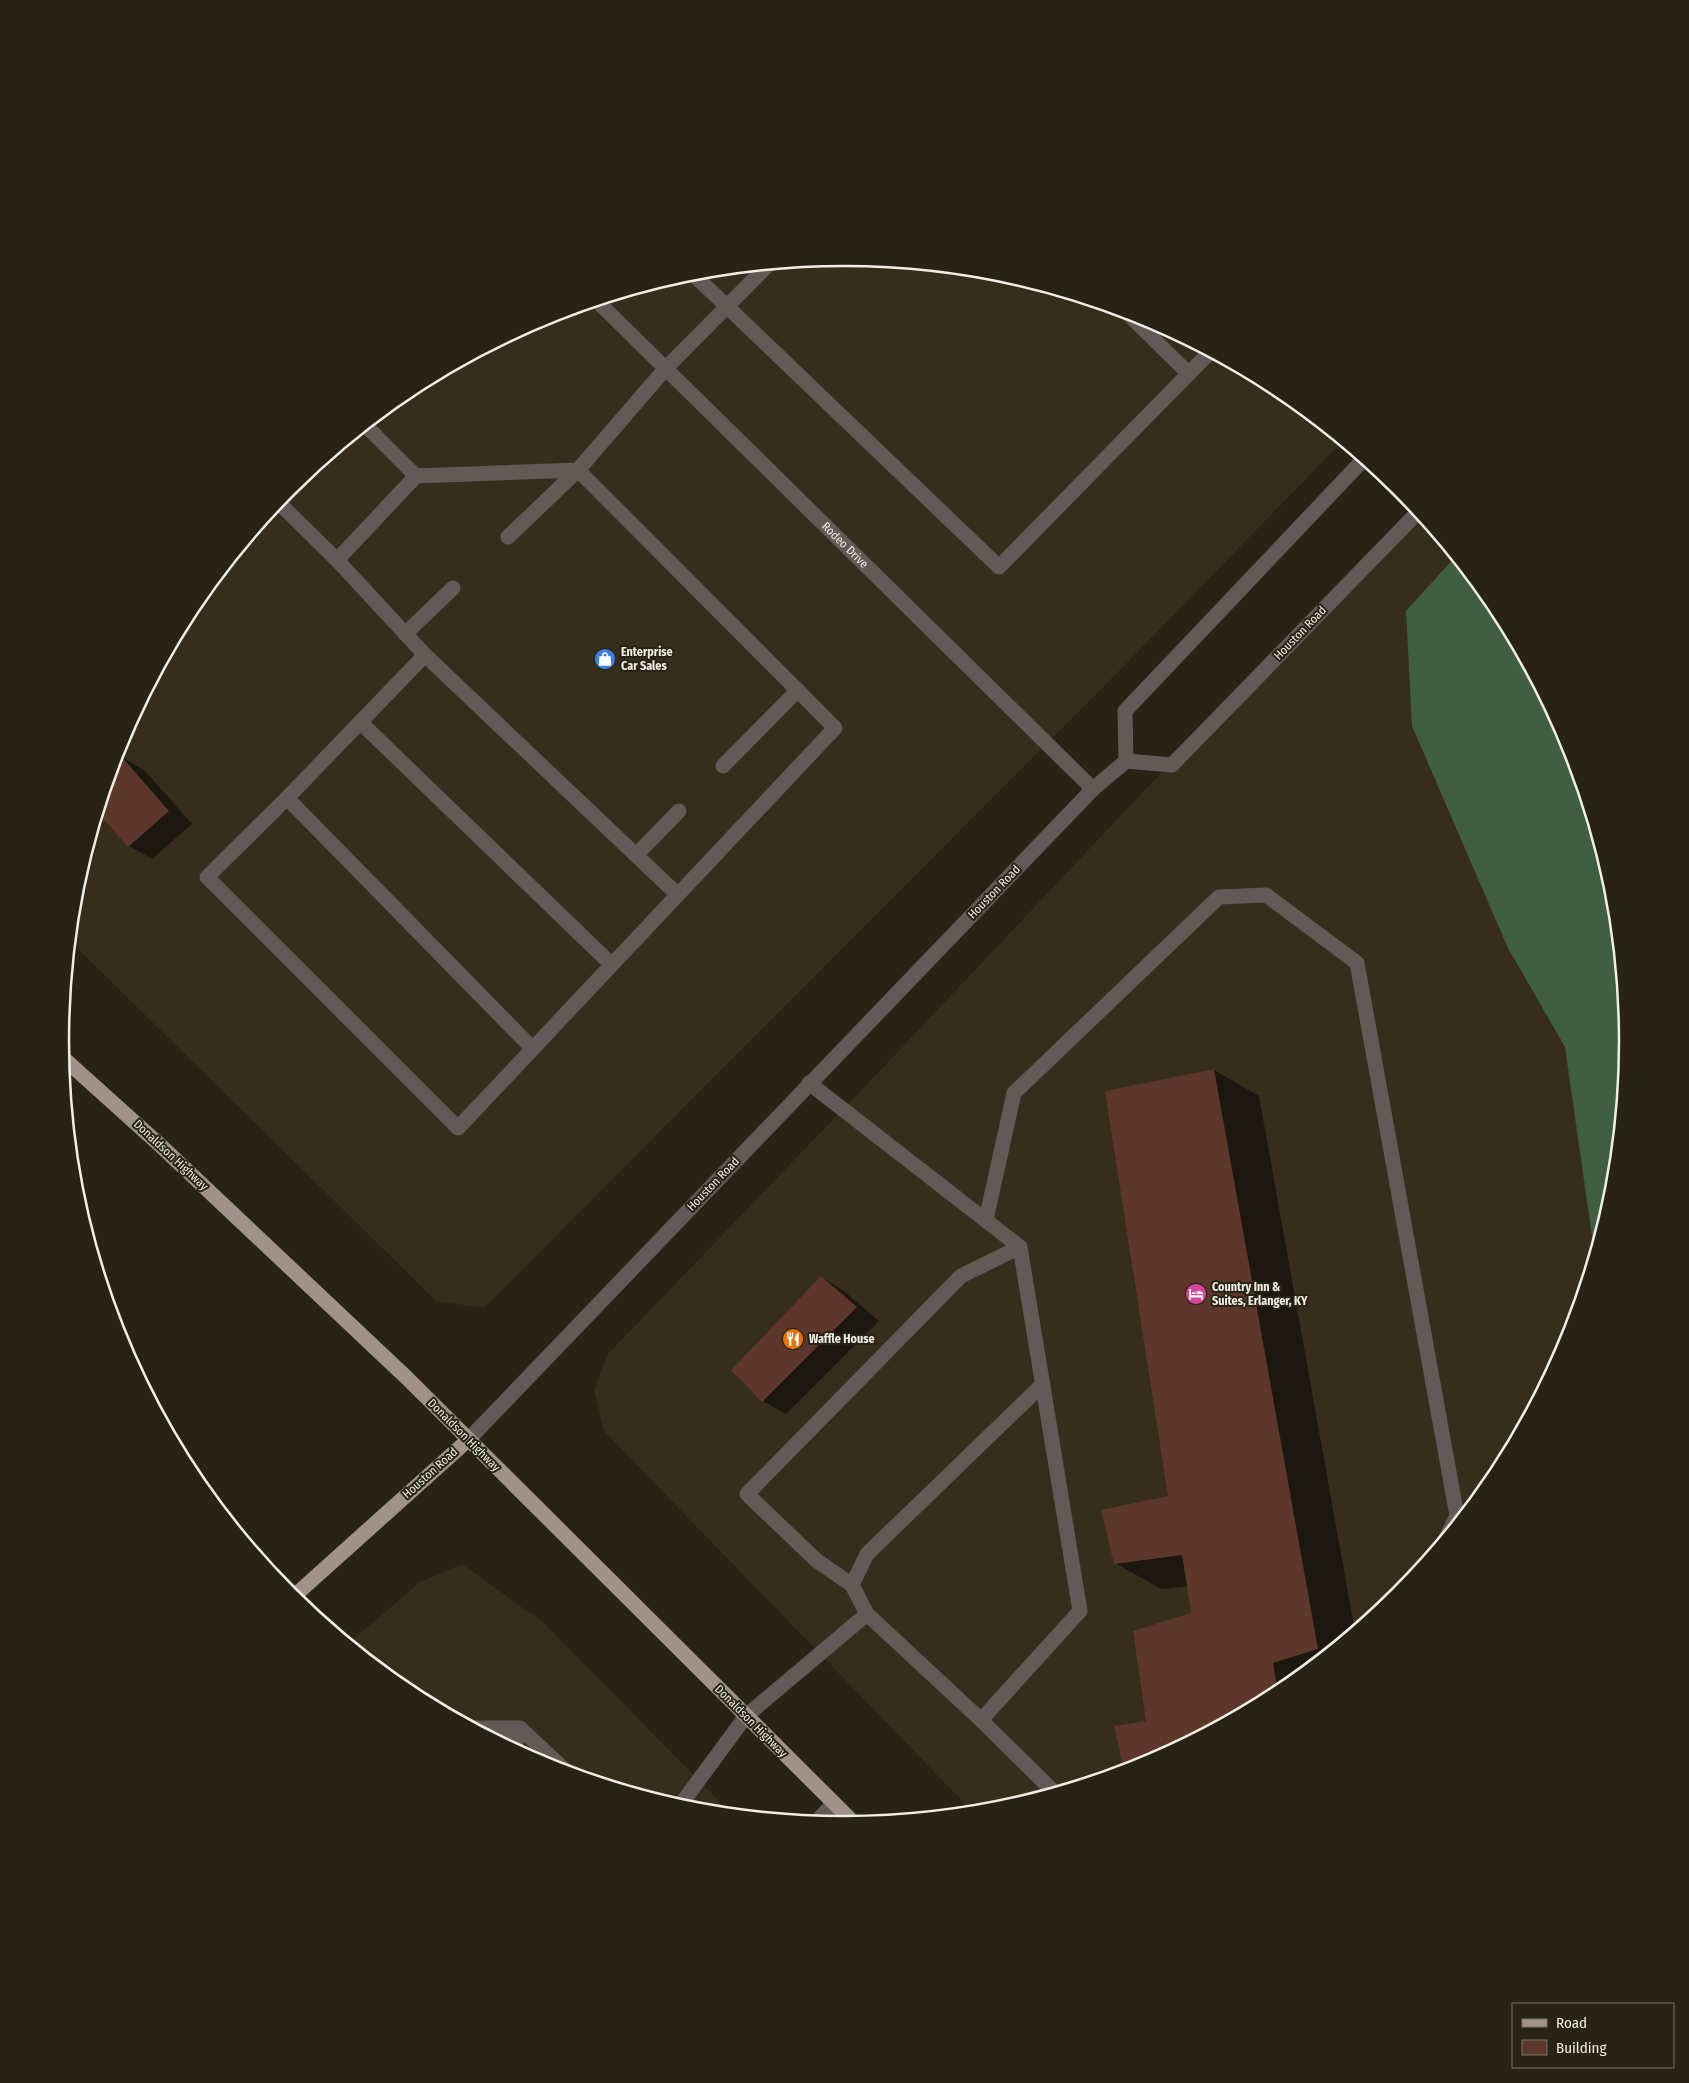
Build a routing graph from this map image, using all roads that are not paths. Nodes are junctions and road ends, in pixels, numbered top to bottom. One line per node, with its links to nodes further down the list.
1 (763, 270): 4 (street)
2 (699, 280): 4 (street)
3 (601, 305): 7 (street, Rodeo Drive)
4 (726, 306): 7 (street); 8 (street)
5 (1138, 324): 8 (street)
6 (1206, 356): 8 (street)
7 (666, 368): 11 (street); 24 (street, Rodeo Drive)
8 (1189, 374)
9 (369, 429): 12 (street)
10 (1361, 462): 22 (street)
11 (578, 470): 12 (street); 15 (street); 20 (street)
12 (416, 476): 16 (street)
13 (283, 507): 16 (street)
14 (1414, 516): 22 (street, Houston Road)
15 (508, 537)
16 (337, 560): 18 (street)
17 (453, 588): 18 (street)
18 (405, 634): 19 (street)
19 (425, 655): 21 (street); 27 (street)
20 (798, 690): 23 (street); 28 (street)
21 (360, 722): 25 (street); 29 (street)
22 (1126, 761): 24 (street, Houston Road)
23 (723, 766)
24 (1093, 789): 32 (street, Houston Road)
25 (287, 798): 30 (street); 30 (street)
26 (680, 810): 27 (street)
27 (636, 855): 28 (street)
28 (678, 895): 29 (street)
29 (612, 965): 30 (street)
30 (533, 1049)
31 (69, 1064): 36 (main road, Donaldson Highway)
32 (810, 1083): 33 (street); 36 (street, Houston Road)
33 (986, 1220): 34 (street); 37 (street)
34 (1020, 1246): 35 (street); 38 (street)
35 (1043, 1384): 38 (street); 42 (street)
36 (468, 1440): 39 (main road, Houston Road); 41 (main road, Donaldson Highway)
37 (1455, 1520)
38 (852, 1585): 40 (street)
39 (298, 1592)
40 (867, 1614): 41 (street); 42 (street)
41 (746, 1716): 49 (street); 50 (main road, Donaldson Highway)
42 (981, 1720): 48 (street)
43 (484, 1728): 44 (street)
44 (520, 1728): 45 (street); 46 (street); 47 (street)
45 (504, 1738)
46 (516, 1744)
47 (555, 1761)
48 (1051, 1789)
49 (684, 1800)
50 (834, 1803): 51 (street); 52 (main road, Donaldson Highway)
51 (821, 1817)
52 (848, 1817)

